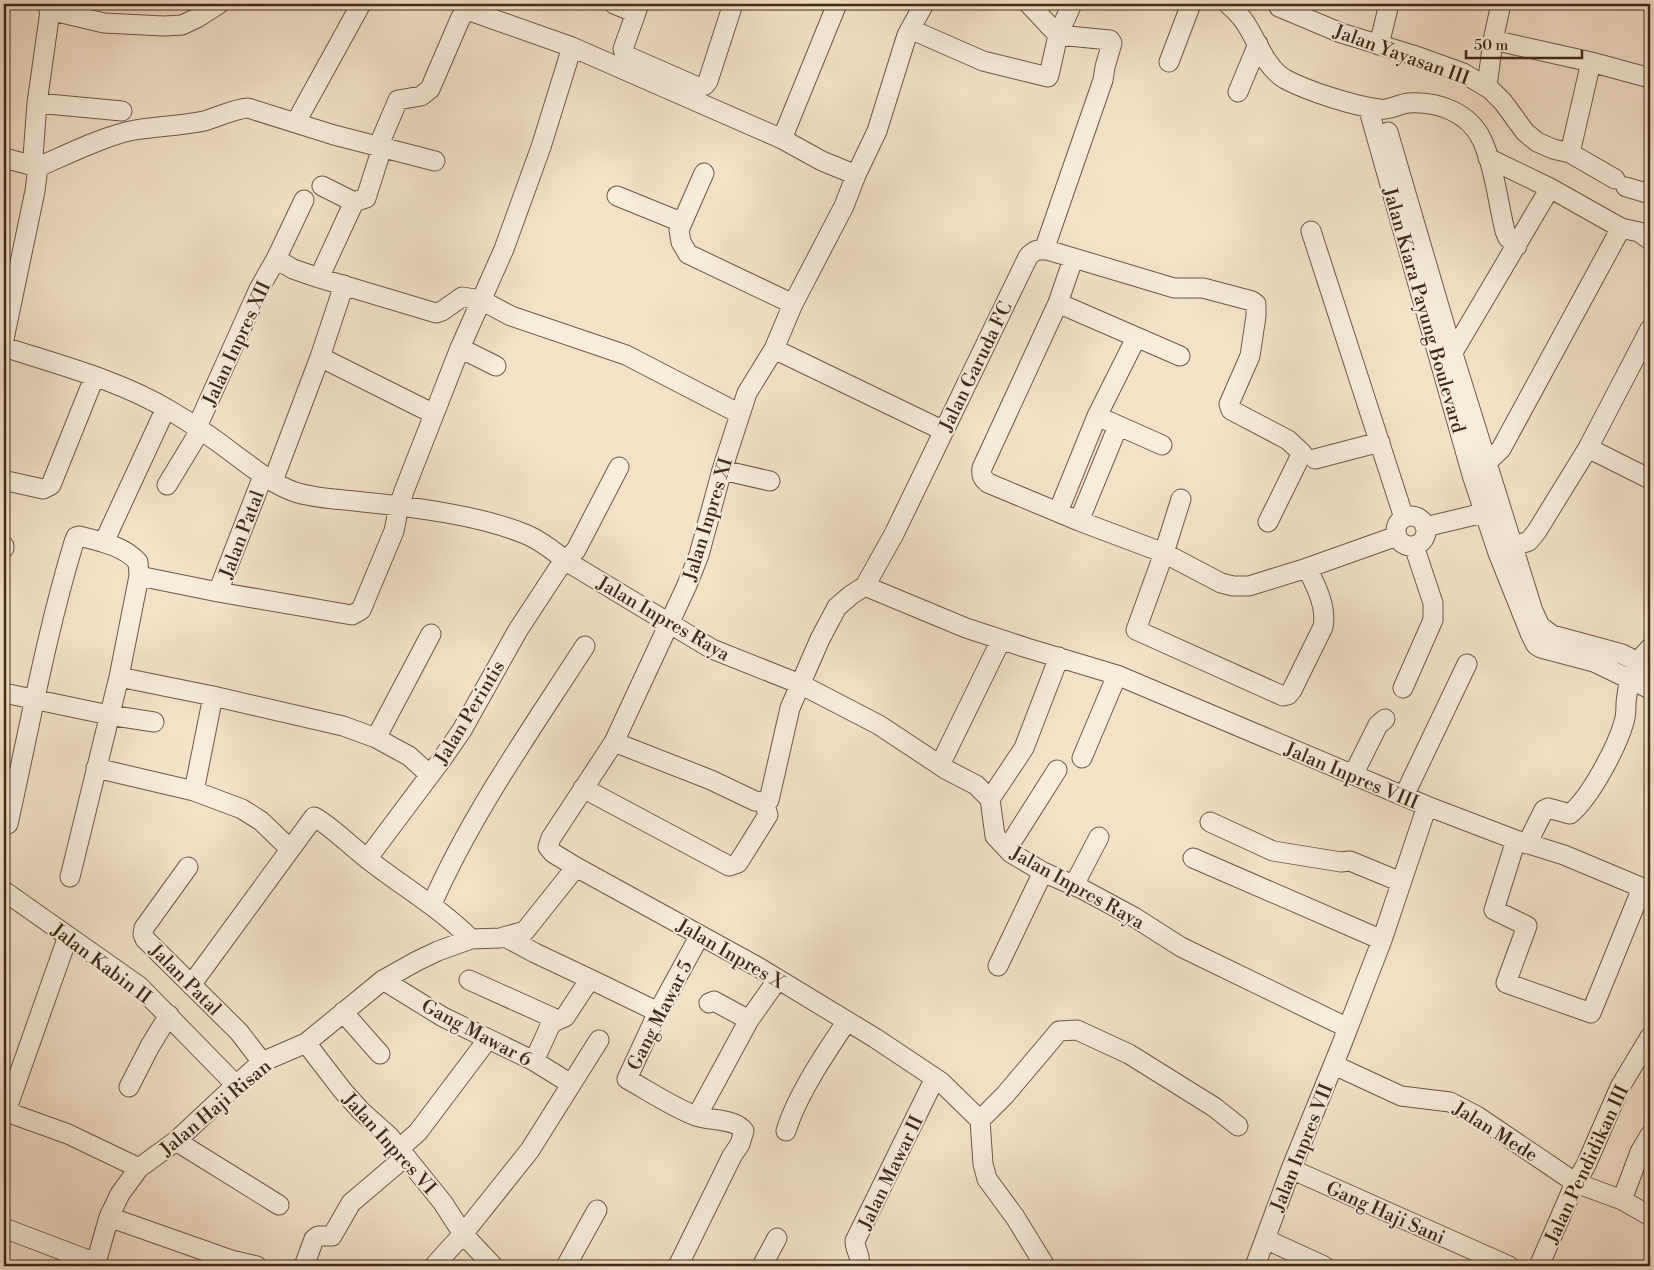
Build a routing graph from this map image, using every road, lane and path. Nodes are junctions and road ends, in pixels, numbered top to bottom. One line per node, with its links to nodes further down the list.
1 (219, 4): 14 (street)
2 (361, 4): 32 (street)
3 (614, 4): 16 (street)
4 (733, 4): 16 (street)
5 (744, 4): 29 (street)
6 (837, 4): 33 (street)
7 (924, 4): 17 (street, Jalan Inpres XI)
8 (1029, 4): 18 (street)
9 (1072, 4): 18 (street)
10 (1191, 4): 23 (street)
11 (1228, 4): 20 (street)
12 (1389, 4): 21 (street)
13 (1500, 4): 19 (street)
14 (50, 7): 28 (street)
15 (1279, 7): 21 (street, Jalan Yayasan III)
16 (637, 8)
17 (910, 29): 18 (street); 41 (street, Jalan Inpres XI)
18 (1058, 35): 53 (street)
19 (1492, 40): 24 (street); 26 (street)
20 (1258, 44): 27 (street); 30 (street)
21 (1379, 45): 26 (street, Jalan Yayasan III)
22 (572, 47): 29 (street); 34 (street); 58 (street)
23 (1169, 62)
24 (1591, 62): 25 (street); 35 (street)
25 (1650, 78)
26 (1486, 87): 35 (street, Jalan Yayasan III)
27 (1238, 92)
28 (38, 103): 31 (street); 39 (street)
29 (710, 107): 33 (street)
30 (1375, 108): 37 (street); 67 (street, Jalan Kiara Payung Boulevard); 71 (street, Jalan Kiara Payung Boulevard)
31 (122, 111)
32 (296, 122): 34 (street); 39 (street)
33 (782, 139): 41 (street)
34 (378, 147): 38 (street); 47 (street)
35 (1570, 153): 44 (street, Jalan Yayasan III)
36 (4, 158): 39 (street)
37 (1488, 158): 43 (street); 52 (street)
38 (435, 161)
39 (38, 166): 63 (street)
40 (704, 173): 48 (street)
41 (856, 175): 60 (street, Jalan Inpres XI)
42 (322, 186): 47 (street)
43 (1550, 188): 49 (street); 52 (street)
44 (1650, 194)
45 (617, 196): 48 (street)
46 (304, 200): 54 (street, Jalan Inpres XII)
47 (354, 202): 56 (street)
48 (681, 222): 60 (street)
49 (1621, 228): 51 (street); 86 (street)
50 (1312, 231): 80 (street)
51 (1650, 240)
52 (1516, 246): 67 (street)
53 (1044, 250): 79 (street, Jalan Garuda FC); 98 (street)
54 (276, 259): 56 (street); 78 (street, Jalan Inpres XII)
55 (1070, 268): 59 (street)
56 (319, 278): 57 (street)
57 (344, 285): 58 (street); 69 (street, Jalan Patal)
58 (481, 300): 65 (street); 75 (street)
59 (1058, 303): 62 (street); 95 (street)
60 (792, 304): 66 (street, Jalan Inpres XI)
61 (1650, 329): 82 (street)
62 (1136, 338): 68 (street); 76 (street)
63 (4, 339)
64 (4, 347): 72 (street, Jalan Inpres Raya)
65 (460, 348): 70 (street); 74 (street)
66 (774, 349): 75 (street, Jalan Inpres XI); 79 (street)
67 (1453, 354): 71 (street); 86 (street, Jalan Kiara Payung Boulevard)
68 (1180, 356)
69 (320, 357): 74 (street); 87 (street, Jalan Patal)
70 (496, 366)
71 (1442, 370): 86 (street, Jalan Kiara Payung Boulevard)
72 (94, 378): 73 (street, Jalan Inpres Raya); 89 (street)
73 (166, 408): 78 (street, Jalan Inpres Raya); 101 (street)
74 (434, 414): 93 (street)
75 (740, 414): 85 (street, Jalan Inpres XI)
76 (1097, 416): 77 (street); 95 (street)
77 (1118, 426): 81 (street); 97 (street)
78 (199, 428): 87 (street, Jalan Inpres Raya); 91 (street, Jalan Inpres XII)
79 (944, 431): 108 (street, Jalan Garuda FC)
80 (1380, 442): 83 (street); 96 (street)
81 (1162, 445)
82 (1588, 448): 88 (street); 103 (street)
83 (1315, 459)
84 (619, 467): 105 (street, Jalan Perintis)
85 (722, 470): 90 (street); 110 (street, Jalan Inpres XI)
86 (1479, 470): 94 (street, Jalan Kiara Payung Boulevard)
87 (268, 479): 93 (street, Jalan Inpres Raya); 109 (street, Jalan Patal)
88 (1650, 479)
89 (7, 481)
90 (770, 481)
91 (167, 485)
92 (1181, 499): 104 (street)
93 (399, 506): 105 (street, Jalan Inpres Raya); 109 (street)
94 (1492, 511): 99 (street); 103 (street, Jalan Kiara Payung Boulevard)
95 (1058, 512): 97 (street)
96 (1404, 518): 99 (street); 100 (street)
97 (1079, 521): 104 (street)
98 (1268, 522)
99 (1425, 526): 102 (street)
100 (1397, 536): 102 (street); 106 (street)
101 (104, 542): 107 (street); 124 (street)
102 (1414, 546): 120 (street)
103 (1505, 550): 116 (street, Jalan Kiara Payung Boulevard)
104 (1164, 553): 106 (street); 106 (street)
105 (566, 561): 110 (street, Jalan Inpres Raya); 134 (street, Jalan Perintis)
106 (1307, 568)
107 (139, 576): 109 (street); 118 (street)
108 (865, 586): 112 (street, Jalan Inpres VIII); 119 (street, Jalan Garuda FC)
109 (218, 592)
110 (669, 623): 119 (street, Jalan Inpres Raya); 129 (street, Jalan Inpres X)
111 (431, 634): 128 (street)
112 (1002, 640): 114 (street, Jalan Inpres VIII); 131 (street)
113 (585, 646): 158 (street)
114 (1060, 657): 117 (street, Jalan Inpres VIII); 139 (street)
115 (1467, 664): 138 (street)
116 (1642, 664): 121 (street, Jalan Kiara Payung Boulevard); 145 (street)
117 (1117, 674): 130 (street); 135 (street, Jalan Inpres VIII)
118 (118, 677): 123 (street); 125 (street)
119 (800, 684): 131 (street, Jalan Inpres Raya); 140 (street, Jalan Garuda FC)
120 (1403, 688)
121 (1650, 689)
122 (4, 693): 124 (street)
123 (213, 696): 128 (street); 137 (street)
124 (36, 700): 125 (street); 143 (street)
125 (109, 715): 127 (street); 132 (street)
126 (1384, 719): 135 (street)
127 (154, 722)
128 (376, 738): 134 (street)
129 (614, 742): 136 (street, Jalan Inpres X); 140 (street)
130 (1082, 758)
131 (940, 765): 139 (street, Jalan Inpres Raya)
132 (96, 768): 137 (street); 153 (street)
133 (1057, 770): 147 (street)
134 (430, 775): 149 (street, Jalan Perintis)
135 (1353, 775): 138 (street, Jalan Inpres VIII)
136 (583, 788): 140 (street); 151 (street, Jalan Inpres X)
137 (194, 791): 146 (street)
138 (1404, 796): 141 (street, Jalan Inpres VIII)
139 (990, 799): 147 (street, Jalan Inpres Raya)
140 (764, 802)
141 (1427, 806): 145 (street); 154 (street, Jalan Inpres VIII)
142 (1210, 822): 154 (street)
143 (8, 824)
144 (1099, 836): 155 (street)
145 (1522, 842): 156 (street); 156 (street)
146 (290, 849): 149 (street); 169 (street)
147 (1007, 849): 152 (street, Jalan Inpres Raya)
148 (1193, 858): 163 (street)
149 (367, 859): 158 (street)
150 (188, 867): 169 (street, Jalan Patal)
151 (576, 867): 159 (street, Jalan Inpres X); 161 (street, Jalan Haji Risan)
152 (1043, 872): 155 (street, Jalan Inpres Raya); 164 (street)
153 (70, 876)
154 (1401, 882): 163 (street, Jalan Inpres VIII)
155 (1074, 885): 177 (street, Jalan Inpres Raya)
156 (1646, 889)
157 (4, 891): 160 (street, Jalan Kabin II)
158 (432, 904): 162 (street)
159 (700, 935): 166 (street, Jalan Inpres X); 172 (street, Gang Mawar 5)
160 (68, 936): 173 (street, Jalan Kabin II); 190 (street)
161 (505, 937): 162 (street, Jalan Haji Risan); 165 (street)
162 (471, 939): 167 (street, Jalan Haji Risan)
163 (1382, 940): 177 (street, Jalan Inpres VIII)
164 (998, 966)
165 (590, 979): 172 (street); 174 (street)
166 (778, 979): 175 (street); 176 (street, Jalan Inpres X)
167 (383, 980): 171 (street, Jalan Haji Risan); 179 (street, Gang Mawar 6)
168 (469, 980): 174 (street)
169 (192, 985): 184 (street, Jalan Patal)
170 (709, 1003): 175 (street)
171 (343, 1012): 181 (street, Jalan Haji Risan); 182 (street)
172 (658, 1012): 191 (street, Gang Mawar 5)
173 (169, 1015): 188 (street, Jalan Kabin II); 189 (street)
174 (558, 1020): 183 (street)
175 (749, 1020): 191 (street)
176 (847, 1021): 186 (street, Jalan Inpres X); 194 (street)
177 (1348, 1028): 185 (street, Jalan Inpres VII)
178 (1650, 1037): 200 (street, Jalan Pendidikan III)
179 (488, 1039): 183 (street, Gang Mawar 6); 197 (street)
180 (598, 1040): 187 (street)
181 (306, 1042): 184 (street, Jalan Haji Risan); 197 (street, Jalan Inpres VI)
182 (380, 1054)
183 (534, 1061): 187 (street, Gang Mawar 6)
184 (262, 1062): 188 (street, Jalan Haji Risan)
185 (1334, 1065): 199 (street, Jalan Inpres VII); 200 (street, Jalan Mede)
186 (935, 1078): 192 (street, Jalan Inpres X); 218 (street, Jalan Mawar II)
187 (571, 1084): 207 (street)
188 (236, 1085): 196 (street, Jalan Haji Risan)
189 (129, 1087)
190 (5, 1111): 198 (street)
191 (696, 1116): 210 (street)
192 (980, 1120): 193 (street); 219 (street)
193 (1238, 1126)
194 (786, 1131)
195 (1650, 1135): 201 (street)
196 (176, 1141): 198 (street, Jalan Haji Risan); 202 (street)
197 (402, 1153): 207 (street, Jalan Inpres VI); 213 (street)
198 (138, 1168): 204 (street, Jalan Haji Risan)
199 (1291, 1169): 209 (street, Jalan Inpres VII); 222 (street, Gang Haji Sani)
200 (1576, 1183): 201 (street, Jalan Mede); 223 (street, Jalan Pendidikan III)
201 (1622, 1200): 205 (street, Jalan Mede)
202 (280, 1206)
203 (597, 1210): 216 (street)
204 (109, 1216): 211 (street, Jalan Haji Risan); 212 (street)
205 (1650, 1216)
206 (4, 1228): 211 (street)
207 (464, 1234): 214 (street); 215 (street, Jalan Inpres VI)
208 (777, 1238): 217 (street)
209 (1265, 1239): 220 (street, Jalan Inpres VII); 221 (street)
210 (685, 1264)
211 (95, 1265)
212 (257, 1266)
213 (304, 1266)
214 (434, 1266)
215 (493, 1266)
216 (566, 1266)
217 (762, 1266)
218 (859, 1266)
219 (1045, 1266)
220 (1254, 1266)
221 (1324, 1266)
222 (1509, 1266)
223 (1539, 1266)

